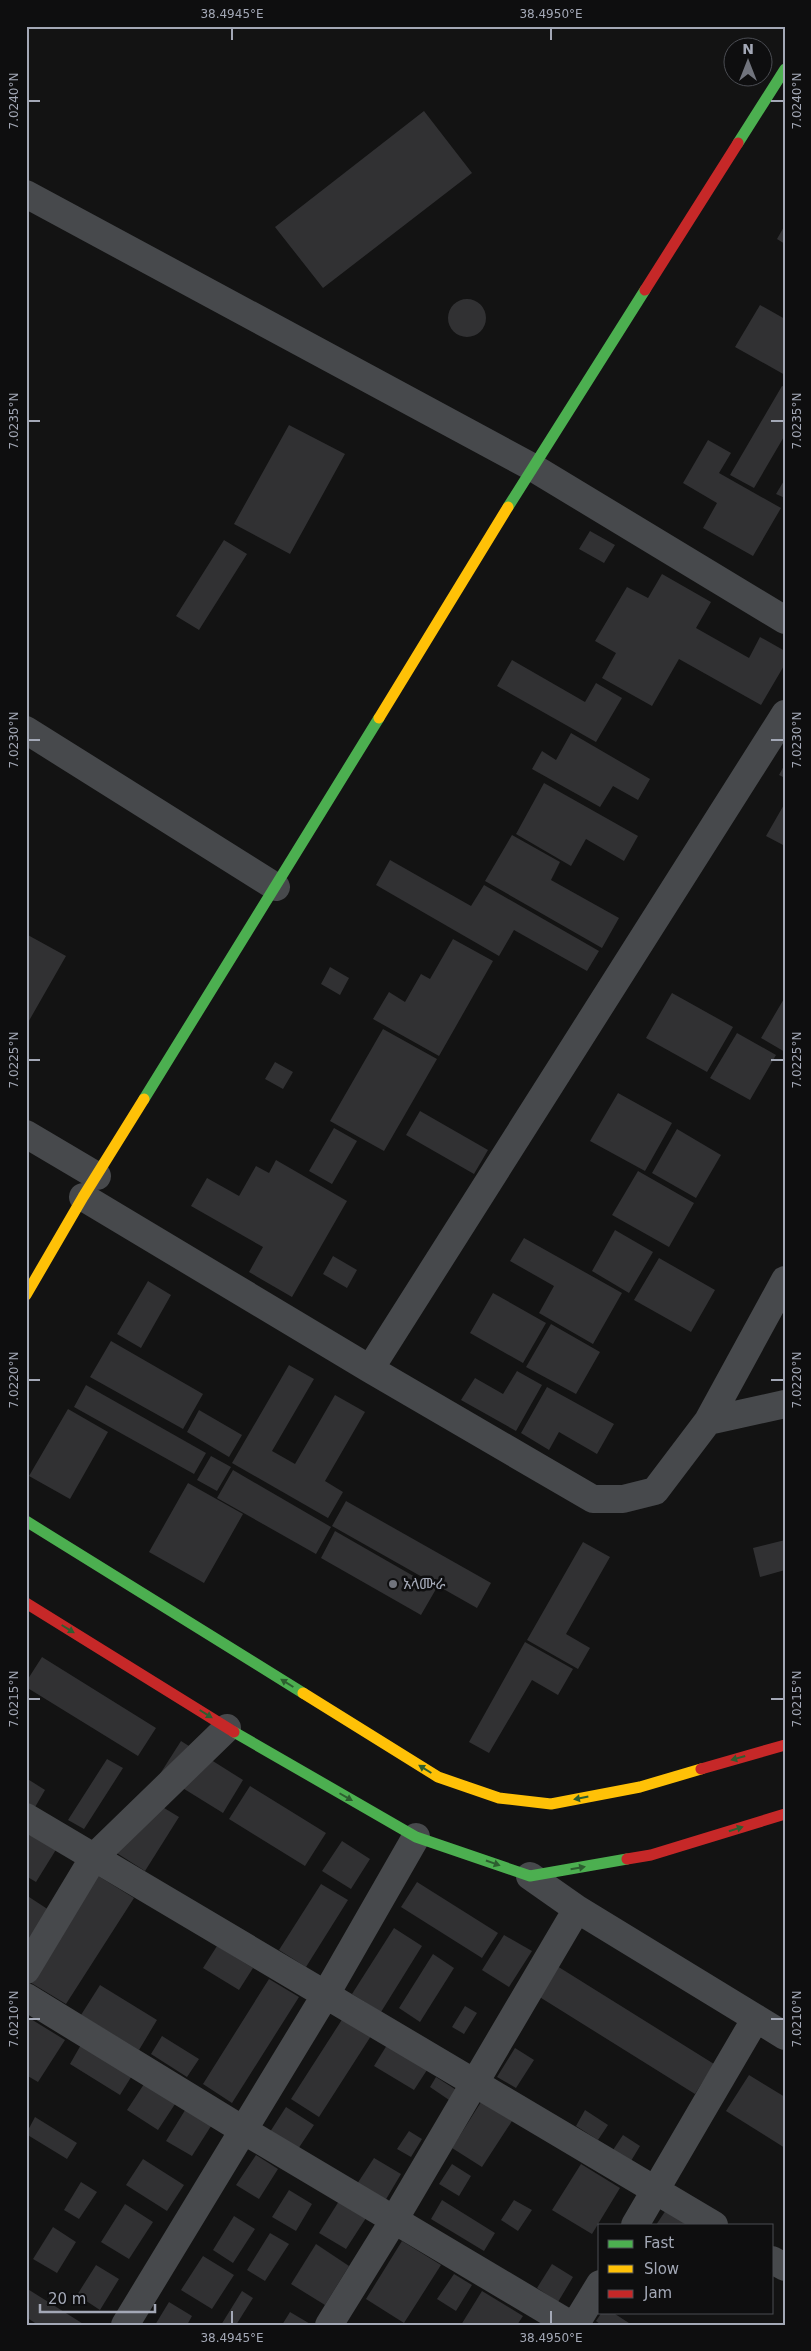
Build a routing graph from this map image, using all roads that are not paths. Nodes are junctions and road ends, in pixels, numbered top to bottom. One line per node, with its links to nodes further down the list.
1 (785, 69): 3 (main road)
2 (26, 194): 3 (street)
3 (532, 467): 4 (street); 7 (main road)
4 (785, 620)
5 (785, 714): 12 (street)
6 (26, 730): 7 (street)
7 (276, 887): 9 (main road)
8 (26, 1134): 9 (street)
9 (90, 1187): 11 (main road); 12 (street)
10 (785, 1280): 14 (street)
11 (26, 1294)
12 (370, 1370): 14 (street)
13 (785, 1404): 14 (street)
14 (708, 1421)
15 (26, 1521): 18 (main road, one-way to 15)
16 (26, 1603): 17 (main road, one-way to 17)
17 (228, 1728): 21 (main road, one-way to 21); 22 (street)
18 (785, 1745)
19 (785, 1814): 23 (main road, one-way to 19)
20 (26, 1817): 22 (street)
21 (416, 1838): 23 (main road, one-way to 23); 26 (street)
22 (94, 1857): 25 (street); 26 (street)
23 (530, 1876): 24 (street)
24 (577, 1909): 28 (street); 30 (street)
25 (26, 1970)
26 (326, 1994): 30 (street); 31 (street)
27 (26, 1997): 31 (street)
28 (756, 2018): 29 (street); 32 (street)
29 (785, 2036)
30 (474, 2084): 32 (street); 33 (street)
31 (243, 2130): 33 (street); 39 (street)
32 (655, 2190): 34 (street); 35 (street)
33 (394, 2220): 40 (street); 41 (street)
34 (636, 2224)
35 (712, 2224)
36 (774, 2261): 37 (street)
37 (785, 2268)
38 (598, 2287): 42 (street)
39 (126, 2325)
40 (329, 2325)
41 (571, 2325)
42 (575, 2325)

